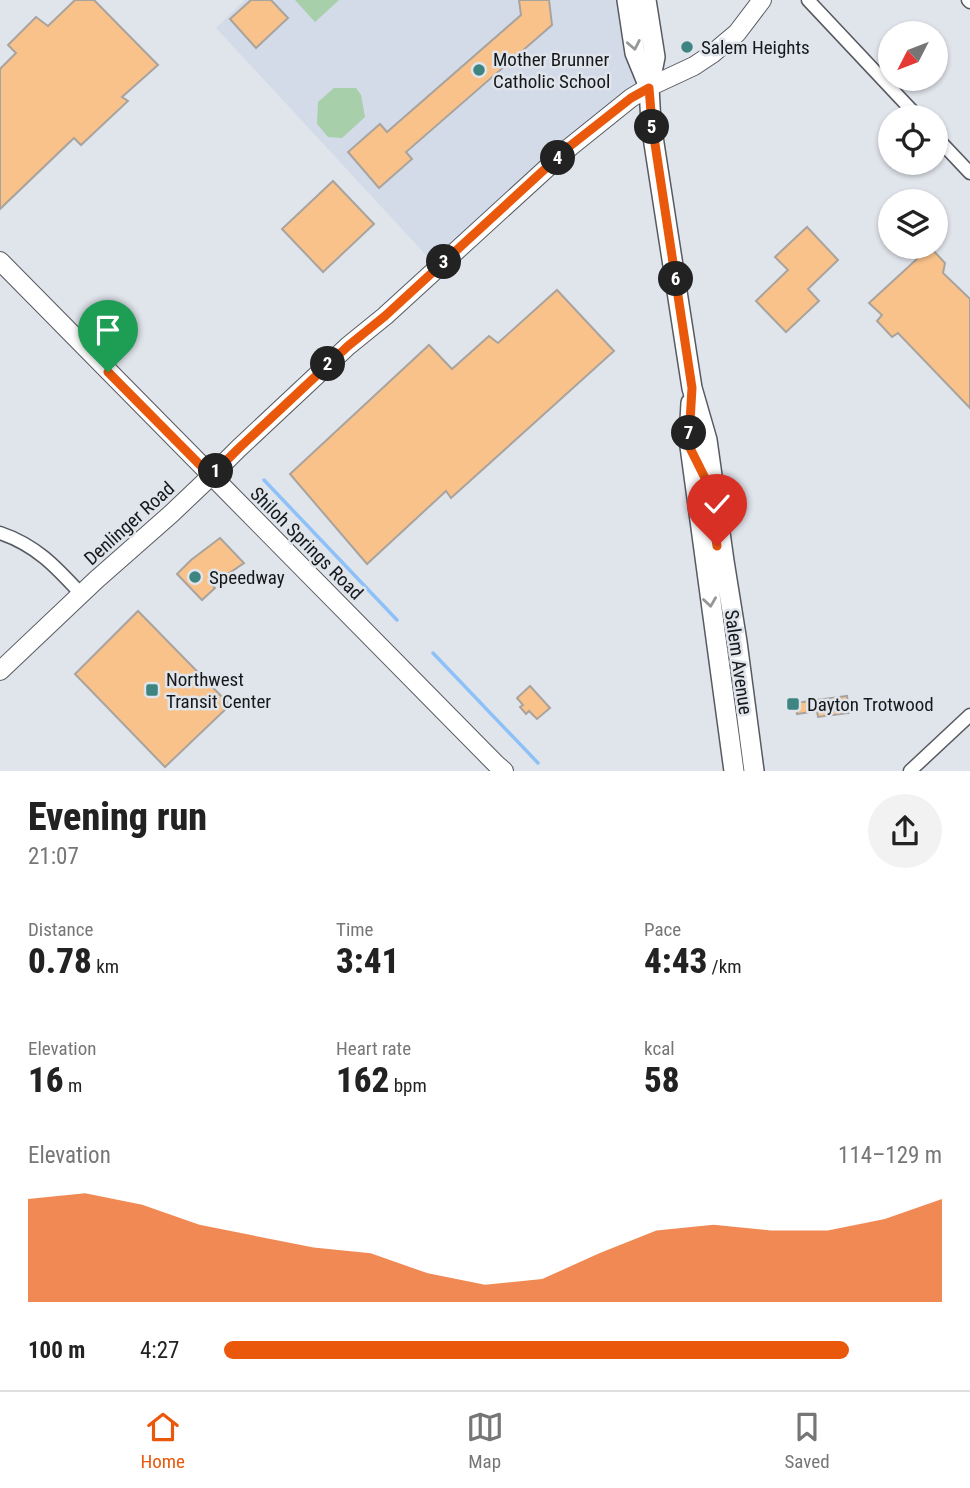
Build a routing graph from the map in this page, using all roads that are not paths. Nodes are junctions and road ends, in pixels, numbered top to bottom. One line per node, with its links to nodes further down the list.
1 (626, 0): 5 (main road, Salem Avenue, one-way to 5)
2 (646, 0): 5 (main road, Salem Avenue)
3 (762, 0): 5 (street, Denlinger Road)
4 (808, 0): 6 (street)
5 (649, 88): 10 (main road, Salem Avenue); 12 (street, Denlinger Road)
6 (907, 105)
7 (948, 150): 8 (street)
8 (970, 173)
9 (0, 261): 12 (street, Shiloh Springs Road)
10 (692, 388): 11 (main road, Salem Avenue); 14 (main road, Salem Avenue)
11 (690, 448): 14 (main road); 19 (main road, Salem Avenue, one-way to 19)
12 (211, 476): 15 (street, Denlinger Road); 18 (street, Shiloh Springs Road)
13 (0, 533): 15 (street)
14 (725, 570): 20 (main road, Salem Avenue)
15 (81, 594): 16 (street, Denlinger Road)
16 (0, 671)
17 (970, 715): 21 (street)
18 (500, 768)
19 (734, 771)
20 (754, 771)
21 (910, 771)

